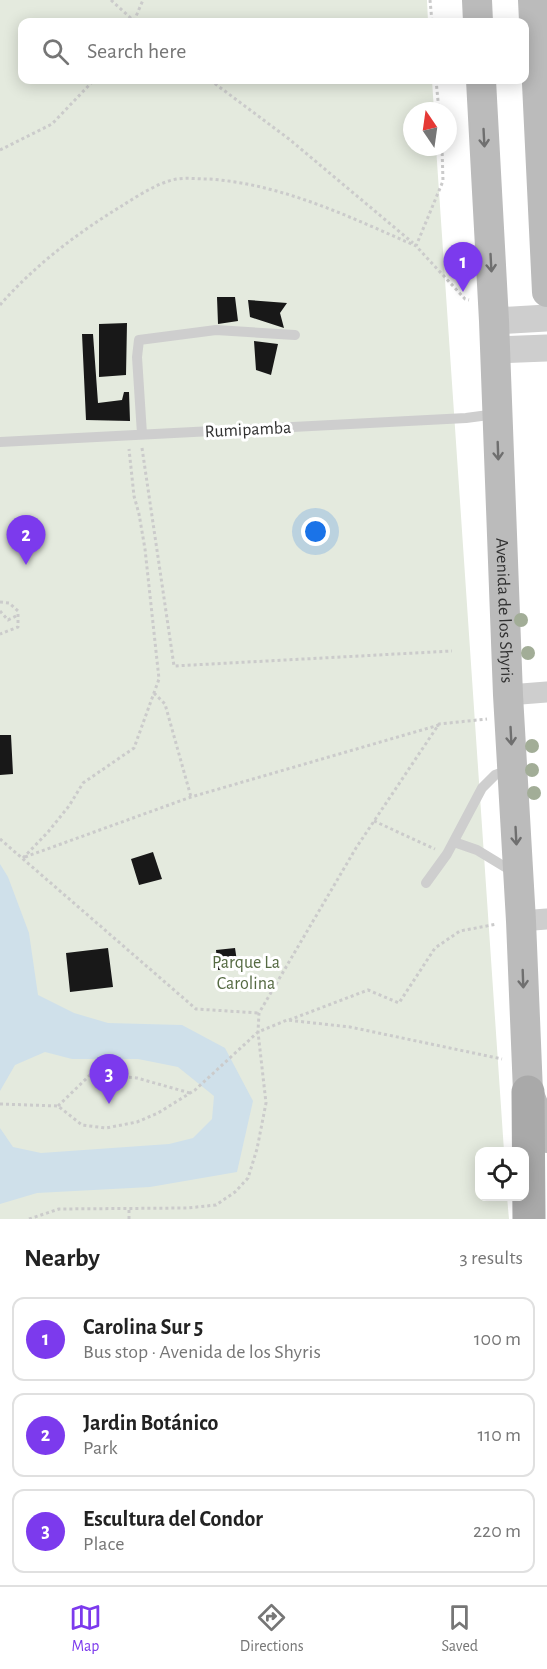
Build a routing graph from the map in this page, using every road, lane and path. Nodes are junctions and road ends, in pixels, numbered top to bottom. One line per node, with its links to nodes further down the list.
1 (111, 0): 6 (path)
2 (143, 0): 7 (path)
3 (430, 0): 8 (path)
4 (477, 0): 9 (main road)
5 (533, 0): 18 (main road)
6 (130, 18)
7 (136, 18)
8 (432, 18)
9 (478, 18)
10 (90, 84): 15 (path)
11 (215, 84): 17 (path)
12 (436, 84): 14 (path)
13 (481, 84): 21 (main road, Avenida de los Shyris, one-way to 21)
14 (438, 102)
15 (0, 150)
16 (442, 156): 17 (path)
17 (416, 246): 19 (path); 21 (path)
18 (547, 292)
19 (0, 305)
20 (547, 318): 21 (street)
21 (488, 324): 23 (street); 24 (main road, Avenida de los Shyris)
22 (295, 335): 25 (lane)
23 (547, 348)
24 (496, 414): 25 (lane, Rumipamba); 36 (main road, Avenida de los Shyris, one-way to 36)
25 (142, 434): 26 (lane, Rumipamba)
26 (127, 435): 27 (lane, Rumipamba); 35 (path)
27 (0, 442)
28 (142, 448): 33 (path)
29 (0, 602): 31 (path)
30 (0, 611): 31 (path)
31 (18, 615): 32 (path)
32 (0, 634)
33 (452, 651)
34 (547, 692): 36 (street)
35 (154, 693): 40 (path); 45 (path)
36 (508, 695): 39 (main road, Avenida de los Shyris, one-way to 39)
37 (491, 718): 38 (path)
38 (440, 724): 40 (path); 41 (path)
39 (513, 769): 43 (lane); 46 (main road, Avenida de los Shyris, one-way to 46)
40 (191, 797): 45 (path)
41 (374, 821): 44 (path); 49 (path)
42 (0, 839): 45 (path)
43 (454, 842): 46 (lane); 47 (lane)
44 (439, 850)
45 (23, 858): 49 (path)
46 (519, 875): 48 (main road, Avenida de los Shyris)
47 (426, 883)
48 (524, 921): 50 (path); 53 (main road, Avenida de los Shyris, one-way to 53)
49 (259, 1013): 51 (path)
50 (287, 1020): 51 (path); 52 (path)
51 (258, 1032): 54 (path); 58 (path)
52 (510, 1061)
53 (528, 1092): 57 (main road, Avenida de los Shyris); 61 (main road)
54 (190, 1093): 56 (path); 56 (path)
55 (1, 1104): 56 (path)
56 (58, 1106)
57 (547, 1138)
58 (129, 1208): 59 (path); 60 (path)
59 (28, 1219)
60 (129, 1219)
61 (529, 1219)

